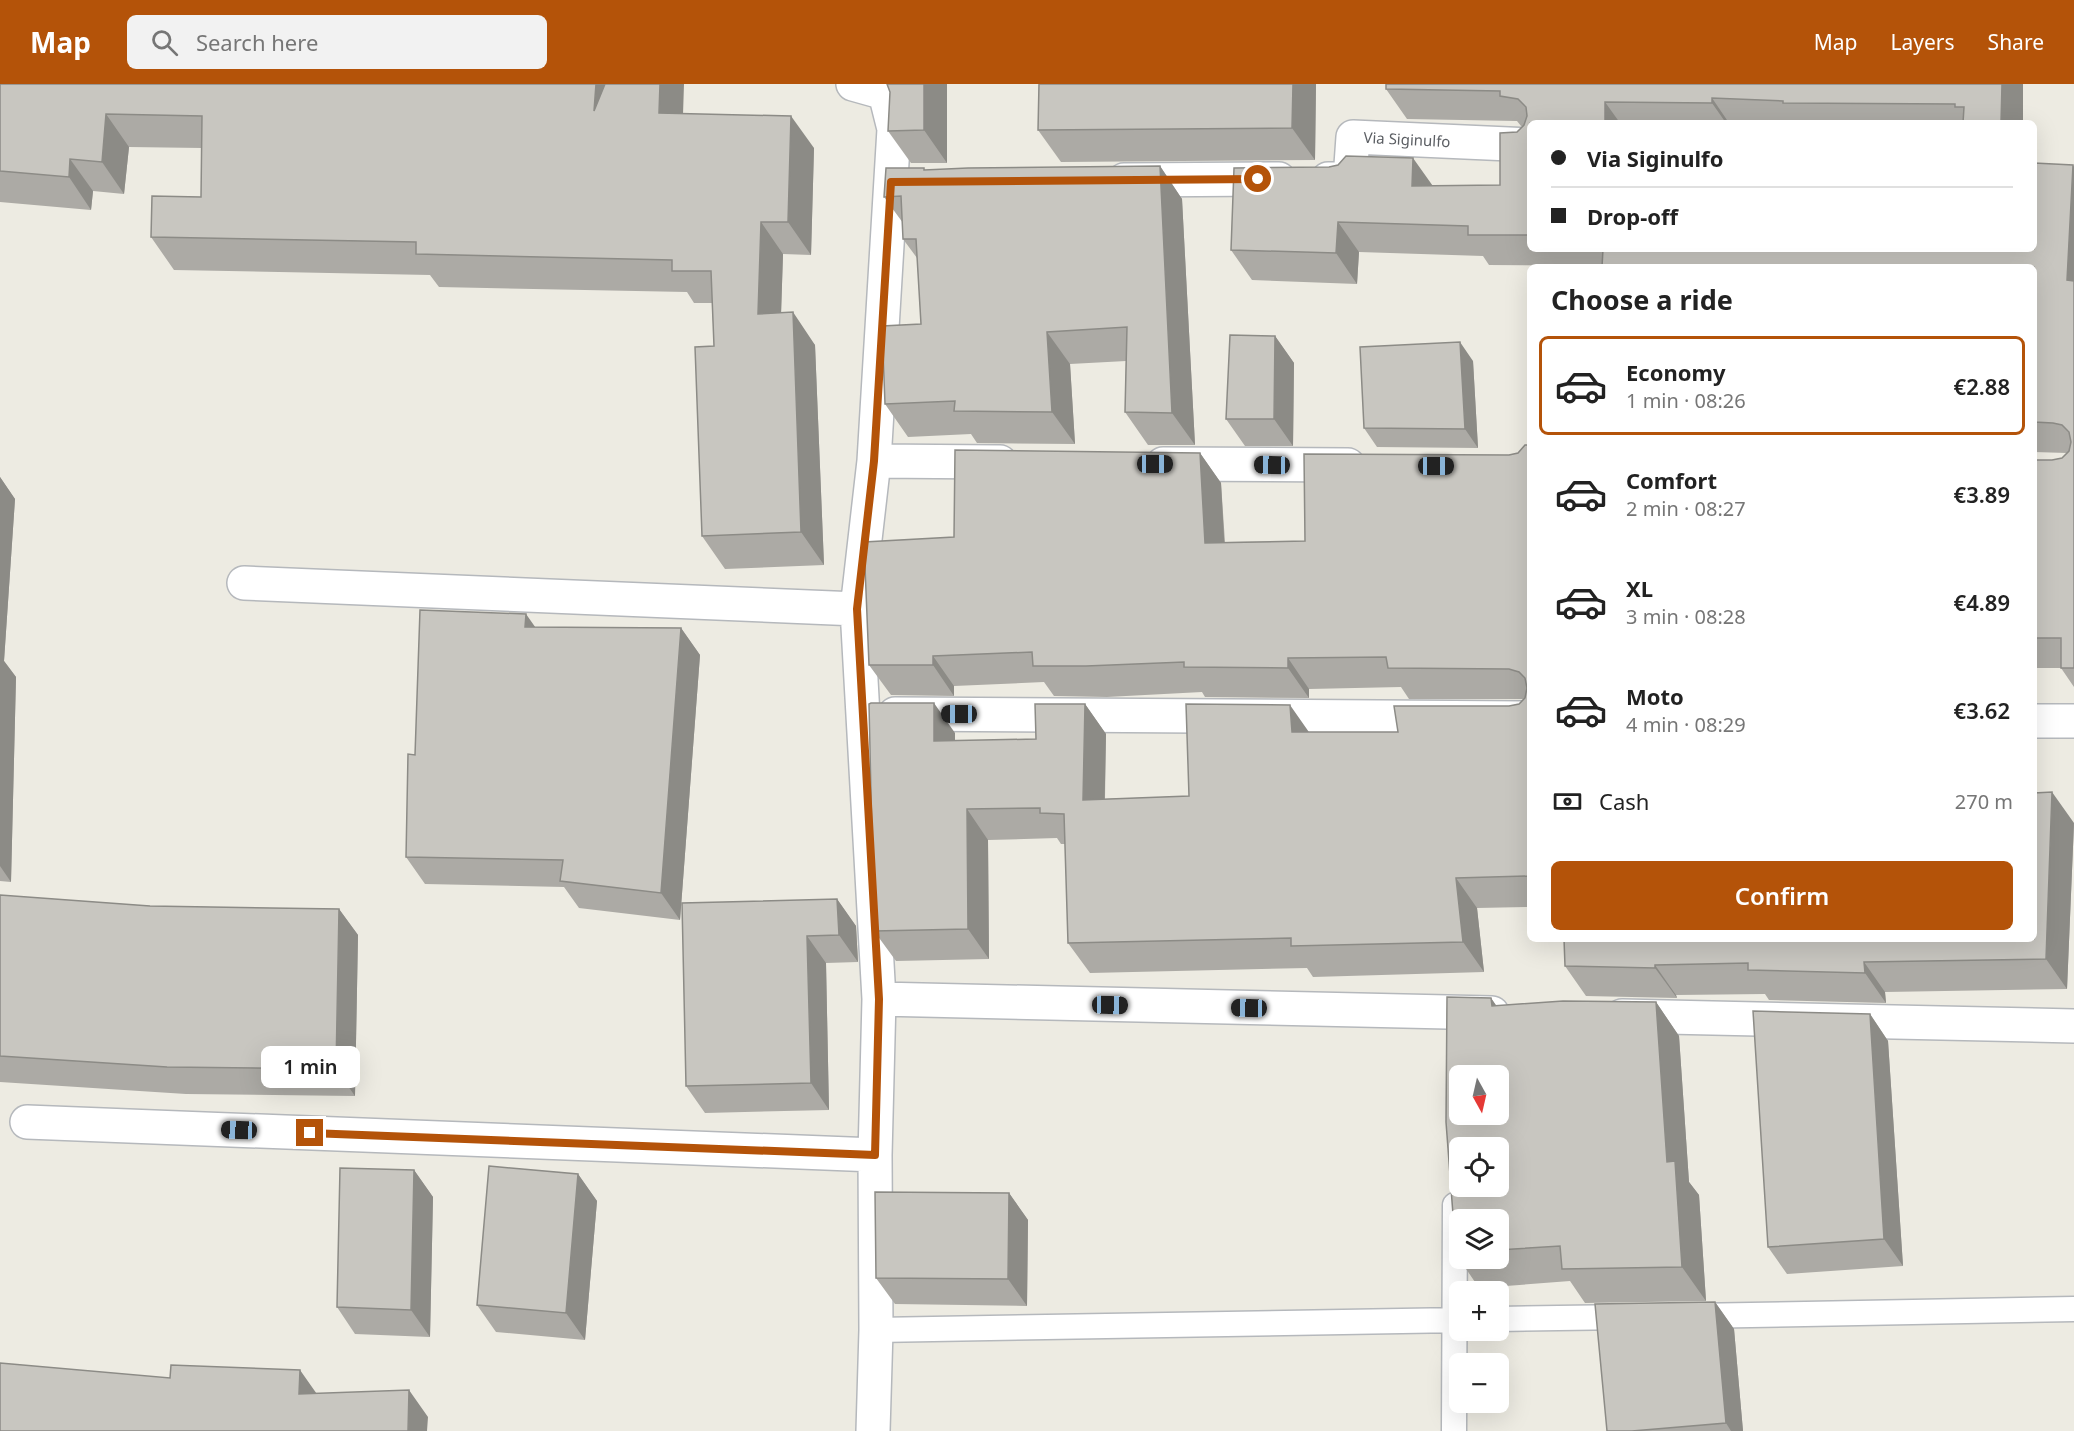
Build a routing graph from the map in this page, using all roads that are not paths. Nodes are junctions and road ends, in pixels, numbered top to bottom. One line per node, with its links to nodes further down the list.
1 (853, 84): 4 (street)
2 (1527, 145): 3 (street, Via Siginulfo)
3 (1091, 180)
4 (874, 461): 5 (street); 9 (street)
5 (1029, 463)
6 (1136, 464): 7 (street)
7 (1375, 466)
8 (244, 584): 9 (street)
9 (857, 609): 10 (street)
10 (864, 714): 11 (street); 14 (street)
11 (1527, 718)
12 (2037, 721): 13 (street)
13 (2074, 721)
14 (879, 999): 15 (street); 19 (street)
15 (1516, 1014)
16 (1587, 1016): 17 (street)
17 (2074, 1026)
18 (27, 1122): 19 (street)
19 (875, 1155): 25 (street)
20 (1455, 1197): 21 (lane)
21 (1456, 1281)
22 (2074, 1310): 23 (lane)
23 (1509, 1319)
24 (1449, 1320): 25 (lane)
25 (876, 1330): 27 (street)
26 (1456, 1341): 28 (lane)
27 (873, 1431)
28 (1454, 1431)

